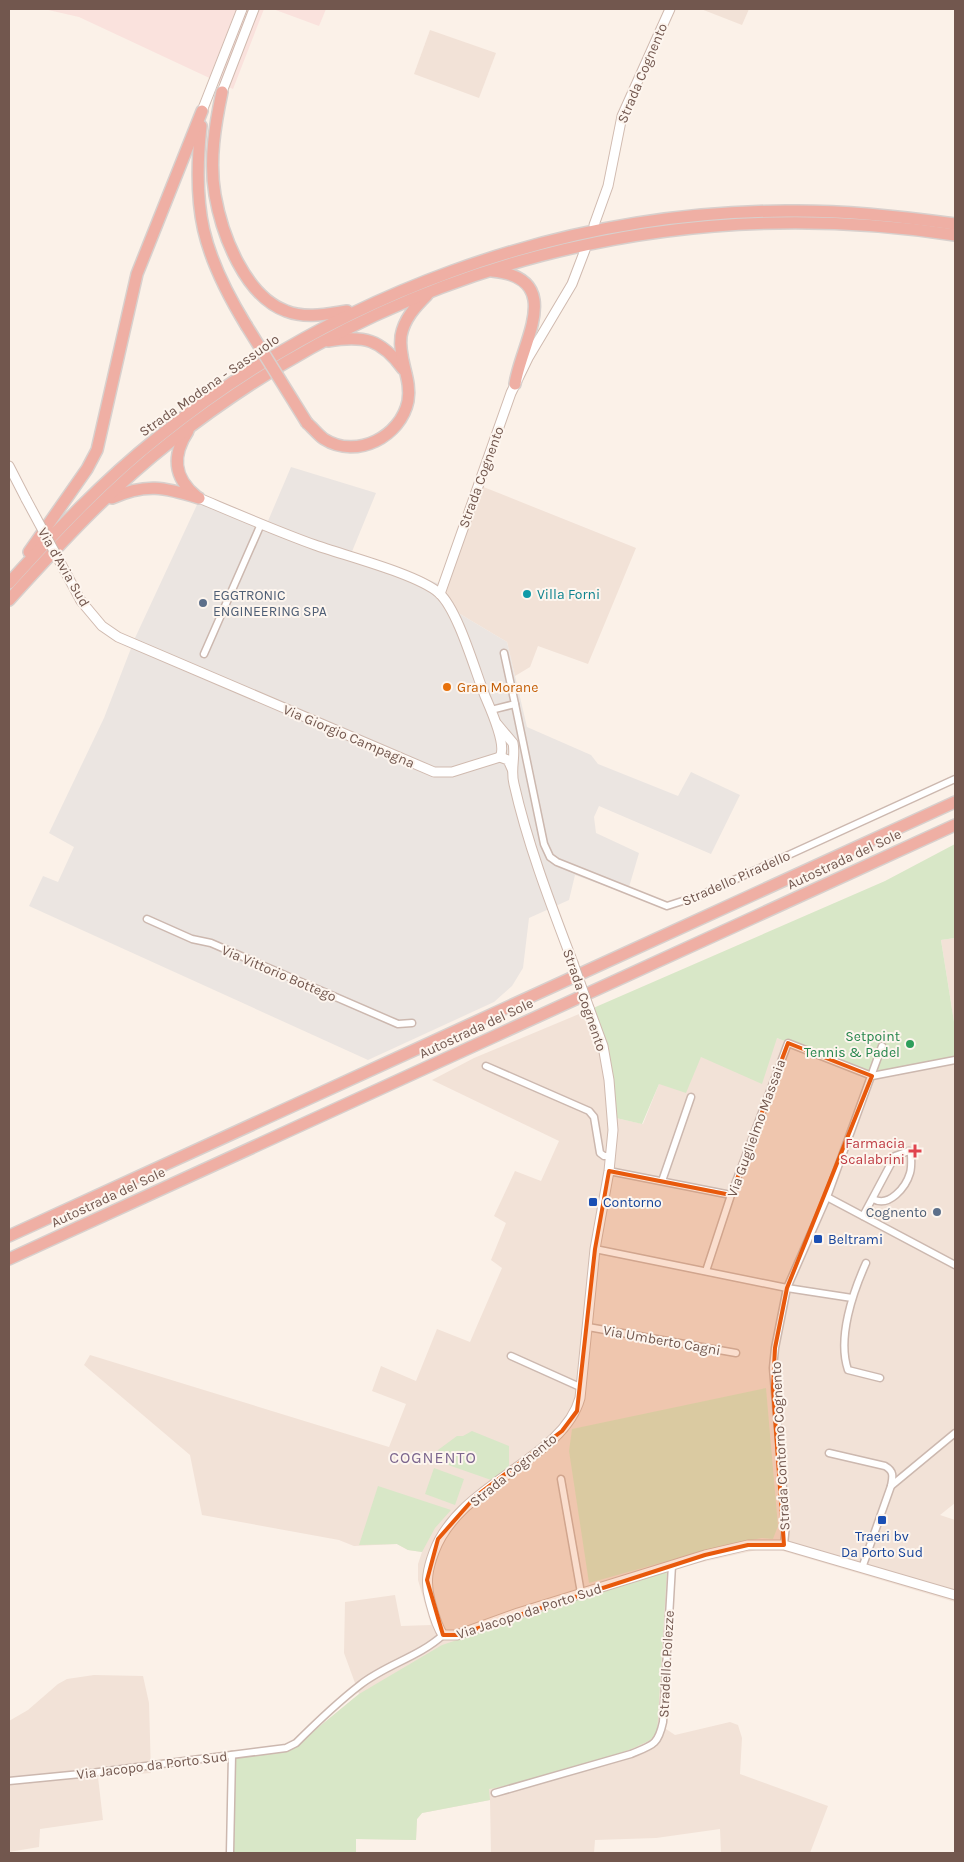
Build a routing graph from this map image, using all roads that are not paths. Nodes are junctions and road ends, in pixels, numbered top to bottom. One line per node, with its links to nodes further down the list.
1 (242, 9): 5 (street)
2 (254, 9): 4 (street)
3 (670, 9): 8 (street, Strada Cognento)
4 (222, 92): 6 (highway); 13 (highway)
5 (202, 111): 6 (highway); 22 (highway)
6 (199, 157): 15 (highway, bridge)
7 (955, 224): 13 (highway, Strada Modena - Sassuolo)
8 (594, 225)
9 (955, 236): 11 (highway, Strada Modena - Sassuolo)
10 (585, 250): 16 (street, Strada Cognento)
11 (488, 271): 12 (highway, Strada Modena - Sassuolo); 16 (highway)
12 (430, 291): 14 (highway, Strada Modena - Sassuolo); 15 (highway)
13 (361, 308): 22 (highway, Strada Modena - Sassuolo)
14 (319, 343): 15 (highway); 17 (highway, Strada Modena - Sassuolo)
15 (404, 371)
16 (515, 384): 23 (street, Strada Cognento)
17 (192, 425): 19 (highway); 20 (highway, Strada Modena - Sassuolo)
18 (9, 466): 27 (street, Via d'Avia Sud, bridge)
19 (199, 498): 20 (highway); 21 (street)
20 (103, 502): 24 (highway, Strada Modena - Sassuolo)
21 (261, 524): 23 (street); 26 (street)
22 (9, 581)
23 (440, 594): 29 (street, Strada Cognento)
24 (9, 600)
25 (504, 653): 28 (street)
26 (204, 654)
27 (197, 671): 30 (street, Via Giorgio Campagna)
28 (515, 704): 29 (street); 32 (street, Stradello Piradello)
29 (492, 714): 30 (street, Strada Cognento); 31 (street, Strada Cognento)
30 (503, 758): 31 (street, Strada Cognento)
31 (512, 769): 42 (street, Strada Cognento, bridge)
32 (955, 779)
33 (955, 802): 49 (highway, Autostrada del Sole)
34 (955, 825): 51 (highway, Autostrada del Sole)
35 (147, 919): 36 (street, Via Vittorio Bottego)
36 (412, 1023)
37 (882, 1046): 40 (street, Strada Contorno Cognento)
38 (955, 1060): 40 (street)
39 (486, 1066): 42 (street)
40 (872, 1076): 45 (street, Via Guglielmo Massaia); 46 (street, Strada Contorno Cognento)
41 (691, 1097): 44 (street)
42 (610, 1156): 43 (street, Strada Cognento)
43 (613, 1172): 44 (street); 50 (street, Strada Cognento)
44 (662, 1181): 45 (street)
45 (731, 1195): 54 (street, Via Guglielmo Massaia)
46 (827, 1197): 48 (street); 55 (street, Strada Contorno Cognento)
47 (872, 1200): 47 (street); 48 (street)
48 (863, 1216): 53 (street)
49 (9, 1236)
50 (595, 1249): 54 (street); 57 (street, Strada Cognento)
51 (9, 1259)
52 (866, 1263): 56 (street)
53 (955, 1265)
54 (706, 1271): 55 (street)
55 (787, 1288): 56 (street); 66 (street, Strada Contorno Cognento)
56 (852, 1298): 60 (street)
57 (588, 1327): 58 (street, Via Umberto Cagni); 61 (street, Strada Cognento)
58 (736, 1353)
59 (511, 1356): 61 (street)
60 (880, 1378)
61 (580, 1387): 71 (street, Strada Cognento)
62 (955, 1433): 65 (street)
63 (829, 1453): 65 (street)
64 (561, 1479): 69 (street)
65 (891, 1486): 68 (street)
66 (784, 1545): 67 (street, Via Jacopo da Porto Sud); 68 (street, Via Jacopo da Porto Sud)
67 (672, 1565): 69 (street, Via Jacopo da Porto Sud); 74 (street, Stradello Polezze)
68 (862, 1568): 70 (street, Via Jacopo da Porto Sud)
69 (582, 1593): 71 (street, Via Jacopo da Porto Sud)
70 (955, 1595)
71 (443, 1635): 72 (street, Via Jacopo da Porto Sud)
72 (232, 1755): 73 (street, Via Jacopo da Porto Sud); 75 (street)
73 (9, 1781)
74 (495, 1792)
75 (230, 1853)

